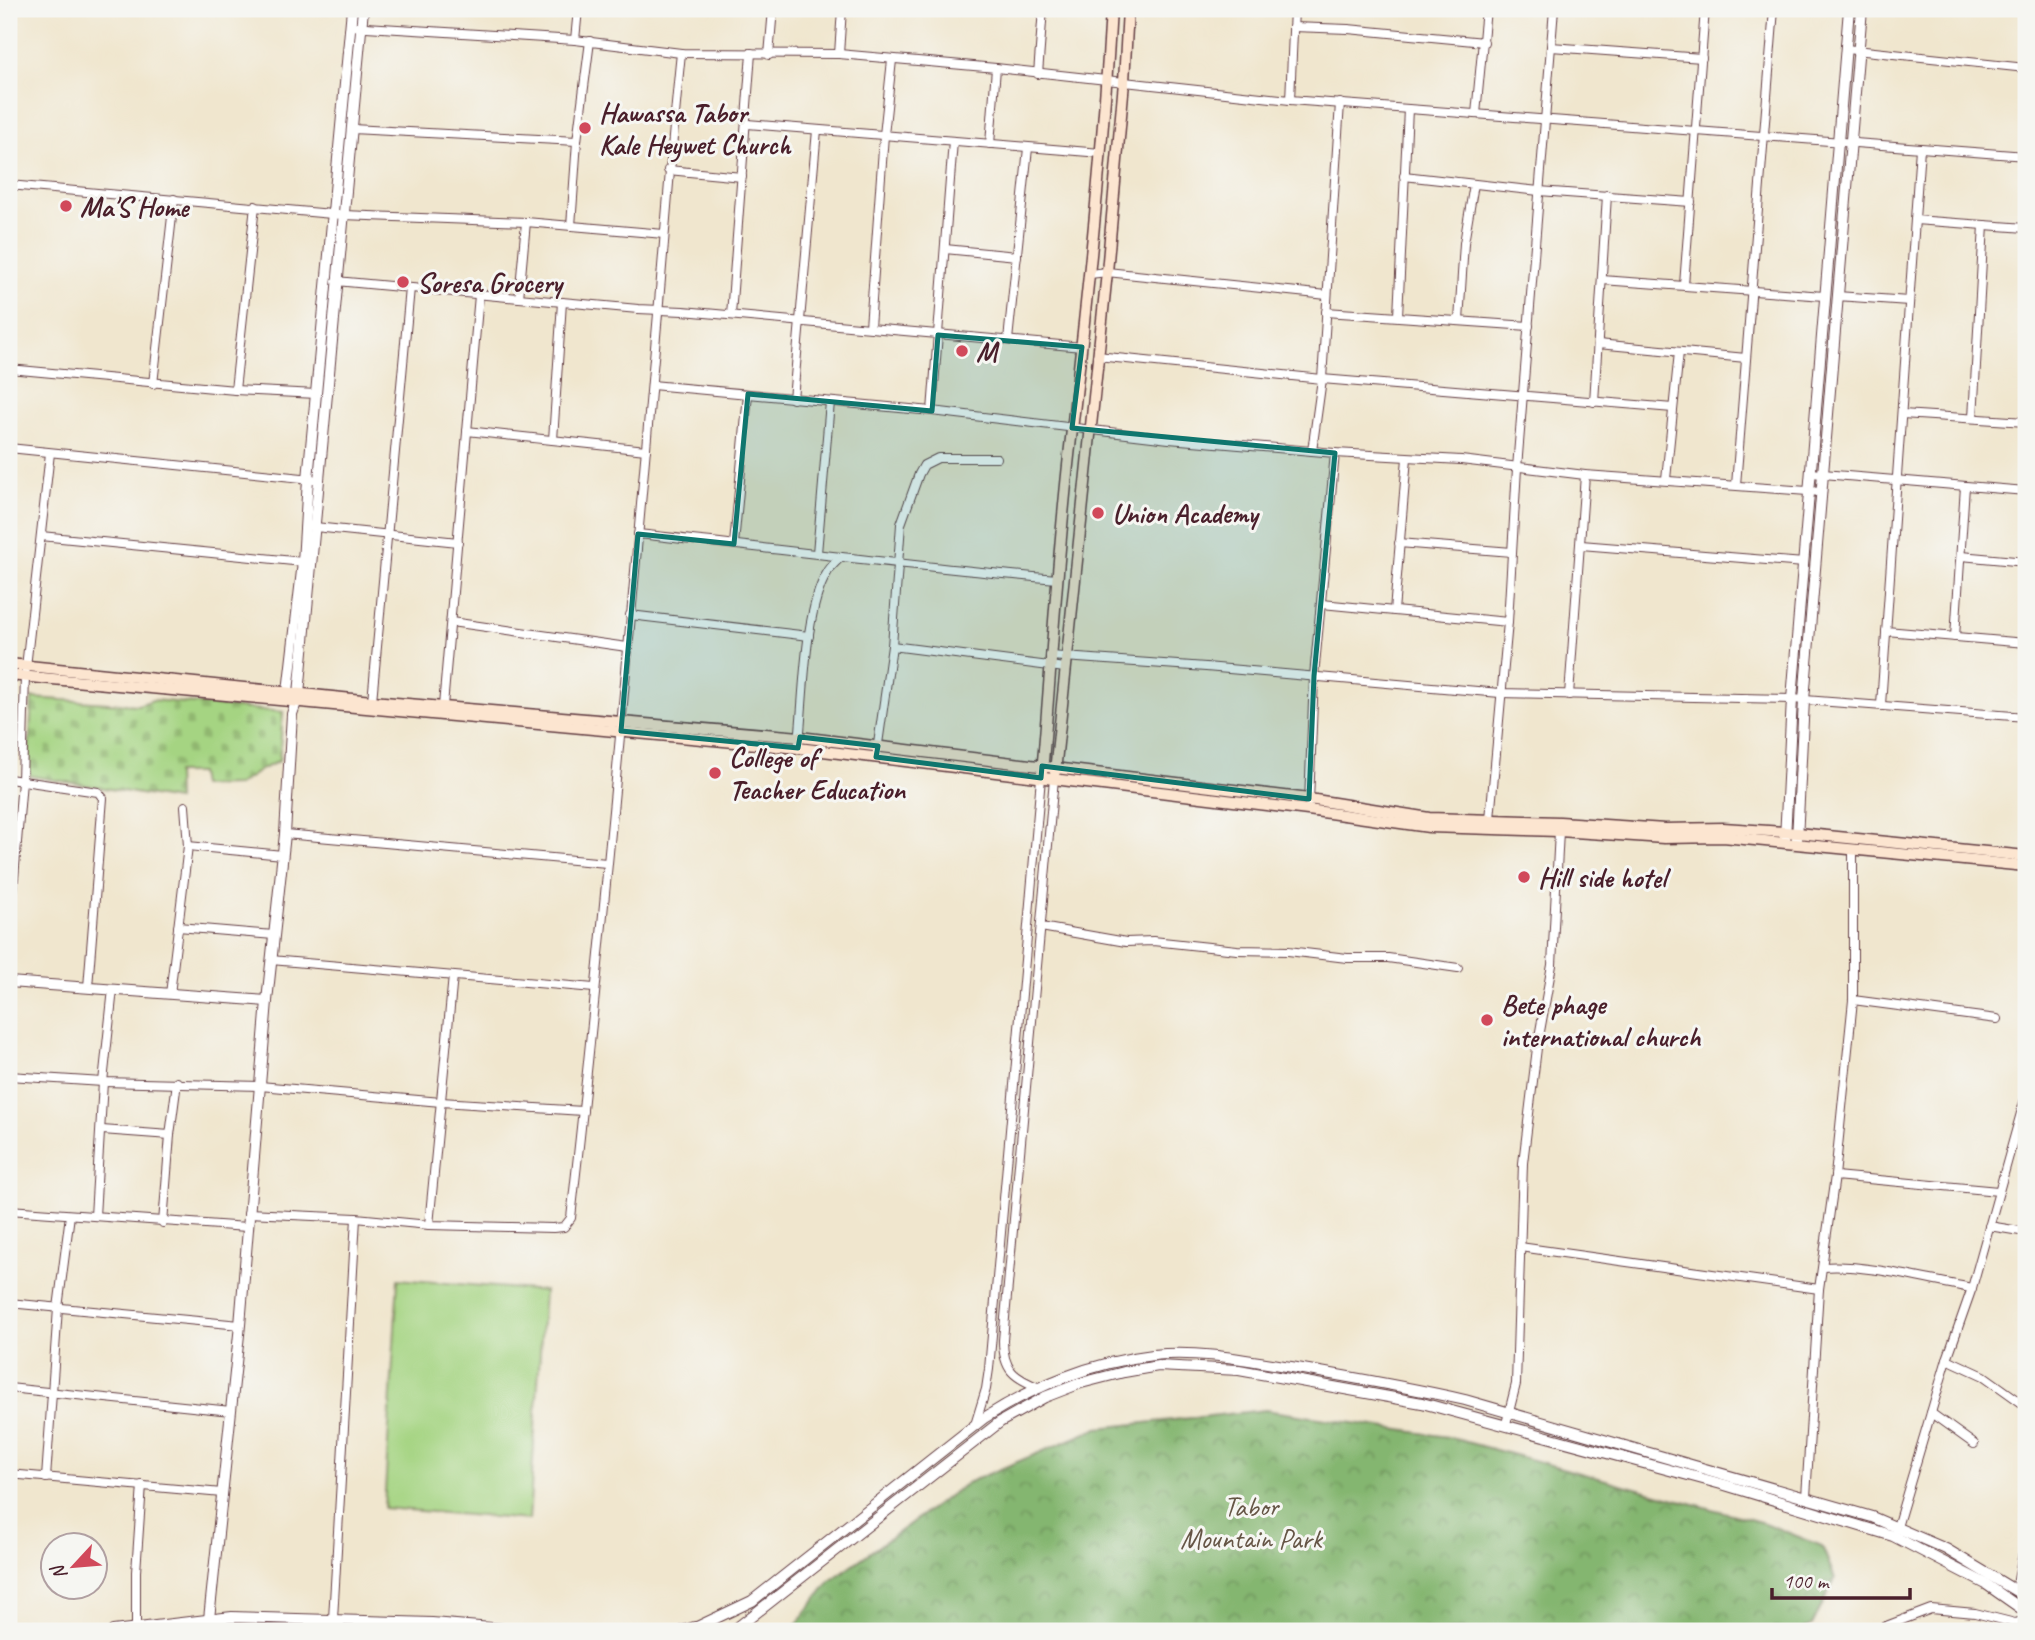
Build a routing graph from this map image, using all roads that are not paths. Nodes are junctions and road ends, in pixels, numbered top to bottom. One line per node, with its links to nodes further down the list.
1 (352, 9): 16 (street)
2 (363, 9): 16 (street)
3 (578, 9): 18 (street)
4 (773, 9): 27 (street)
5 (842, 9): 26 (street)
6 (1043, 9): 32 (street)
7 (1111, 9): 33 (main road)
8 (1128, 9): 34 (main road)
9 (1294, 9): 17 (street)
10 (1486, 9): 20 (street)
11 (1554, 9): 21 (street)
12 (1705, 9): 28 (street)
13 (1774, 9): 45 (street)
14 (1849, 9): 22 (street)
15 (1862, 9): 23 (street)
16 (356, 26): 18 (street); 41 (street); 65 (street)
17 (1293, 27): 20 (street); 35 (street)
18 (575, 40): 19 (street)
19 (590, 41): 24 (street); 46 (street)
20 (1484, 42): 38 (street)
21 (1551, 47): 28 (street); 39 (street)
22 (1846, 49): 23 (street); 48 (street)
23 (1859, 50): 31 (street); 49 (street)
24 (681, 52): 25 (street); 55 (street)
25 (751, 53): 27 (street); 40 (street)
26 (839, 54): 27 (street); 29 (street)
27 (769, 55)
28 (1702, 58): 43 (street)
29 (892, 60): 30 (street); 44 (street)
30 (996, 68): 32 (street); 50 (street)
31 (2026, 68)
32 (1038, 74): 33 (street)
33 (1107, 81): 34 (street); 53 (main road)
34 (1124, 82): 35 (street); 74 (main road)
35 (1290, 100): 36 (street)
36 (1340, 103): 37 (street); 82 (street)
37 (1408, 109): 38 (street); 56 (street)
38 (1476, 114): 39 (street)
39 (1545, 119): 43 (street); 60 (street)
40 (747, 124): 42 (street); 57 (street)
41 (352, 129): 46 (street); 65 (street)
42 (817, 130): 44 (street); 92 (street)
43 (1697, 131): 45 (street); 63 (street)
44 (884, 135): 47 (street); 95 (street)
45 (1765, 135): 48 (street); 80 (street)
46 (577, 141): 69 (street)
47 (953, 141): 50 (street); 72 (street)
48 (1838, 142): 49 (street); 83 (street)
49 (1850, 142): 52 (street); 84 (street)
50 (990, 144): 51 (street)
51 (1028, 148): 53 (street); 73 (street)
52 (1920, 148): 54 (street); 66 (street)
53 (1101, 153): 75 (main road)
54 (2026, 156)
55 (668, 170): 57 (street); 71 (street)
56 (1404, 176): 58 (street); 91 (street)
57 (742, 177): 90 (street)
58 (1474, 184): 60 (street); 93 (street)
59 (9, 185): 62 (street)
60 (1539, 191): 61 (street); 94 (street)
61 (1607, 195): 63 (street); 76 (street)
62 (174, 199): 64 (street); 105 (street)
63 (1690, 202): 78 (street)
64 (255, 206): 65 (street); 107 (street)
65 (338, 214): 67 (street); 77 (street); 108 (street)
66 (1915, 220): 68 (street); 86 (street)
67 (526, 222): 69 (street); 85 (street)
68 (1984, 225): 70 (street); 117 (street)
69 (571, 226): 71 (street)
70 (2026, 228)
71 (664, 234): 88 (street)
72 (945, 249): 73 (street); 96 (street)
73 (1017, 256): 97 (street)
74 (1107, 272): 75 (street); 82 (street); 101 (main road)
75 (1090, 274): 99 (main road)
76 (1602, 280): 78 (street); 98 (street)
77 (336, 281): 79 (street); 135 (street)
78 (1684, 285): 80 (street)
79 (410, 288): 81 (street); 144 (street)
80 (1753, 291): 83 (street); 102 (street)
81 (479, 295): 85 (street); 121 (street)
82 (1327, 295): 89 (street)
83 (1824, 296): 131 (street)
84 (1837, 296): 86 (street); 133 (street)
85 (519, 298): 87 (street)
86 (1909, 301): 116 (street)
87 (562, 302): 88 (street); 122 (street)
88 (659, 310): 90 (street); 106 (street)
89 (1326, 312): 91 (street); 104 (street)
90 (731, 315): 92 (street)
91 (1398, 316): 93 (street)
92 (801, 321): 95 (street); 111 (street)
93 (1459, 321): 94 (street)
94 (1529, 326): 110 (street)
95 (870, 327): 96 (street)
96 (938, 335): 97 (street); 115 (street)
97 (1008, 340): 99 (street)
98 (1598, 344): 100 (street); 113 (street)
99 (1082, 346): 119 (main road)
100 (1679, 352): 102 (street); 114 (street)
101 (1097, 356): 104 (street); 120 (main road)
102 (1746, 358): 137 (street)
103 (9, 369): 105 (street)
104 (1322, 379): 110 (street); 125 (street)
105 (153, 384): 107 (street)
106 (652, 385): 109 (street); 124 (street)
107 (235, 390): 108 (street)
108 (317, 394): 135 (street)
109 (748, 394): 111 (street); 148 (street)
110 (1523, 396): 113 (street); 130 (street)
111 (793, 399): 112 (street)
112 (830, 402): 115 (street); 151 (street)
113 (1594, 402): 114 (street)
114 (1673, 408): 134 (street)
115 (932, 411): 119 (street)
116 (1902, 414): 117 (street); 136 (street)
117 (1973, 418): 118 (street)
118 (2026, 422)
119 (1072, 428): 120 (street); 158 (main road)
120 (1090, 430): 125 (street); 171 (main road)
121 (467, 431): 122 (street); 146 (street)
122 (553, 440): 124 (street)
123 (9, 448): 126 (street)
124 (646, 450): 143 (street)
125 (1312, 451): 127 (street)
126 (50, 453): 135 (street); 145 (street)
127 (1335, 453): 129 (street); 159 (street)
128 (997, 458): 157 (street)
129 (1407, 458): 130 (street); 147 (street)
130 (1517, 468): 132 (street); 150 (street)
131 (1811, 473): 133 (street); 139 (street)
132 (1585, 475): 134 (street); 149 (street)
133 (1822, 475): 136 (street); 141 (street)
134 (1666, 479): 137 (street)
135 (314, 480): 142 (street); 154 (street)
136 (1897, 481): 138 (street); 164 (street)
137 (1736, 485): 139 (street)
138 (1965, 486): 140 (street); 152 (street)
139 (1810, 491): 141 (street); 156 (street)
140 (2026, 491)
141 (1821, 492): 180 (street)
142 (315, 527): 144 (street); 178 (street)
143 (638, 534): 148 (street); 161 (street)
144 (387, 535): 146 (street); 181 (street)
145 (41, 536): 154 (street); 173 (street)
146 (458, 542): 162 (street)
147 (1399, 543): 150 (street); 160 (street)
148 (734, 544): 151 (street)
149 (1581, 545): 156 (street); 177 (street)
150 (1512, 552): 163 (street)
151 (817, 553): 153 (street)
152 (1961, 556): 155 (street); 166 (street)
153 (841, 557): 157 (street); 165 (street)
154 (303, 562): 178 (street)
155 (2026, 562)
156 (1804, 563): 179 (street)
157 (896, 565): 158 (street); 168 (street)
158 (1057, 579): 170 (main road)
159 (1322, 604): 160 (street); 175 (street)
160 (1394, 611): 163 (street)
161 (630, 615): 165 (street); 169 (street)
162 (451, 622): 169 (street); 183 (street)
163 (1508, 622): 176 (street)
164 (1886, 631): 166 (street); 182 (street)
165 (809, 636): 186 (street)
166 (1955, 637): 167 (street)
167 (2026, 643)
168 (892, 646): 170 (street); 187 (street)
169 (627, 647): 185 (street)
170 (1049, 661): 171 (street); 188 (main road)
171 (1066, 662): 175 (street); 189 (main road)
172 (9, 664): 173 (main road)
173 (26, 671): 174 (main road); 178 (main road); 192 (street)
174 (9, 674)
175 (1314, 677): 176 (street); 193 (street)
176 (1500, 693): 177 (street); 195 (street)
177 (1569, 695): 179 (street)
178 (293, 698): 181 (main road); 185 (main road); 197 (street)
179 (1792, 699): 180 (street); 198 (street)
180 (1804, 700): 182 (street); 198 (street)
181 (372, 701): 183 (main road)
182 (1881, 705): 184 (street)
183 (443, 706): 185 (main road)
184 (2026, 717)
185 (621, 726): 186 (main road); 204 (street)
186 (799, 743): 187 (main road)
187 (877, 752): 188 (main road); 190 (main road)
188 (1042, 766): 189 (main road); 190 (main road)
189 (1055, 774): 190 (main road); 193 (main road); 208 (street)
190 (1041, 778): 250 (street)
191 (9, 779): 192 (street)
192 (22, 781): 201 (street); 215 (street)
193 (1309, 804): 195 (main road); 196 (main road)
194 (185, 806): 199 (street)
195 (1490, 820): 198 (main road)
196 (1559, 831): 198 (main road); 245 (street)
197 (285, 834): 202 (street); 204 (street)
198 (1791, 837): 200 (main road); 203 (main road)
199 (188, 846): 202 (street); 207 (street)
200 (1853, 849): 205 (main road); 220 (street)
201 (12, 853): 206 (street)
202 (283, 855): 209 (street)
203 (2026, 856)
204 (607, 863): 216 (street)
205 (2026, 866)
206 (10, 923): 210 (street)
207 (178, 927): 209 (street); 218 (street)
208 (1041, 927): 212 (street); 249 (street)
209 (274, 935): 211 (street)
210 (9, 940)
211 (271, 960): 213 (street); 221 (street)
212 (1458, 968)
213 (453, 976): 216 (street); 228 (street)
214 (9, 982): 215 (street)
215 (88, 987): 217 (street)
216 (594, 988): 230 (street)
217 (113, 989): 218 (street); 224 (street)
218 (170, 994): 221 (street)
219 (9, 999): 223 (street)
220 (1853, 1000): 222 (street); 233 (street)
221 (267, 1001): 226 (street)
222 (1997, 1018)
223 (9, 1076): 224 (street); 229 (street)
224 (103, 1082): 225 (street); 231 (street)
225 (177, 1082): 226 (street); 232 (street)
226 (260, 1086): 228 (street); 236 (street)
227 (2026, 1095): 234 (street)
228 (441, 1102): 230 (street); 241 (street)
229 (9, 1107)
230 (583, 1111): 241 (street)
231 (102, 1130): 232 (street); 238 (street)
232 (170, 1135): 240 (street)
233 (1835, 1176): 234 (street); 246 (street)
234 (1998, 1191): 242 (street)
235 (9, 1210): 237 (street)
236 (248, 1213): 239 (street); 243 (street)
237 (70, 1215): 238 (street); 252 (street)
238 (95, 1216): 240 (street)
239 (356, 1218): 241 (street); 277 (street)
240 (163, 1223): 243 (street)
241 (429, 1225)
242 (1989, 1226): 244 (street); 247 (street)
243 (247, 1227): 253 (street)
244 (2026, 1232)
245 (1520, 1247): 248 (street); 262 (street)
246 (1823, 1267): 247 (street); 248 (street)
247 (1972, 1288): 254 (street)
248 (1819, 1289): 271 (street)
249 (1008, 1292): 250 (street); 257 (street)
250 (995, 1294): 265 (street)
251 (9, 1303): 252 (street)
252 (58, 1308): 253 (street); 258 (street)
253 (240, 1325): 261 (street)
254 (1947, 1359): 260 (street); 263 (street)
255 (1380, 1382): 257 (street); 259 (street); 262 (street)
256 (9, 1388): 258 (street)
257 (1040, 1388): 265 (street)
258 (52, 1391): 261 (street); 268 (street)
259 (1377, 1394): 264 (street); 286 (street)
260 (2026, 1406)
261 (231, 1411): 270 (street)
262 (1510, 1413): 264 (street); 271 (street)
263 (1931, 1413): 266 (street); 272 (street)
264 (1506, 1424): 276 (street)
265 (975, 1425): 281 (street)
266 (1974, 1444)
267 (9, 1475): 268 (street)
268 (46, 1478): 269 (street)
269 (142, 1485): 270 (street); 279 (street)
270 (222, 1493): 280 (street)
271 (1806, 1496): 272 (street)
272 (1897, 1527): 274 (street)
273 (2026, 1536): 274 (street)
274 (2016, 1591): 275 (street)
275 (2026, 1597)
276 (2026, 1612)
277 (333, 1619): 280 (street); 284 (street)
278 (2026, 1620): 287 (street)
279 (136, 1628): 280 (street); 282 (street)
280 (207, 1629): 283 (street)
281 (701, 1629): 285 (street)
282 (113, 1631)
283 (322, 1631)
284 (526, 1631)
285 (682, 1631)
286 (733, 1631)
287 (1873, 1631)

